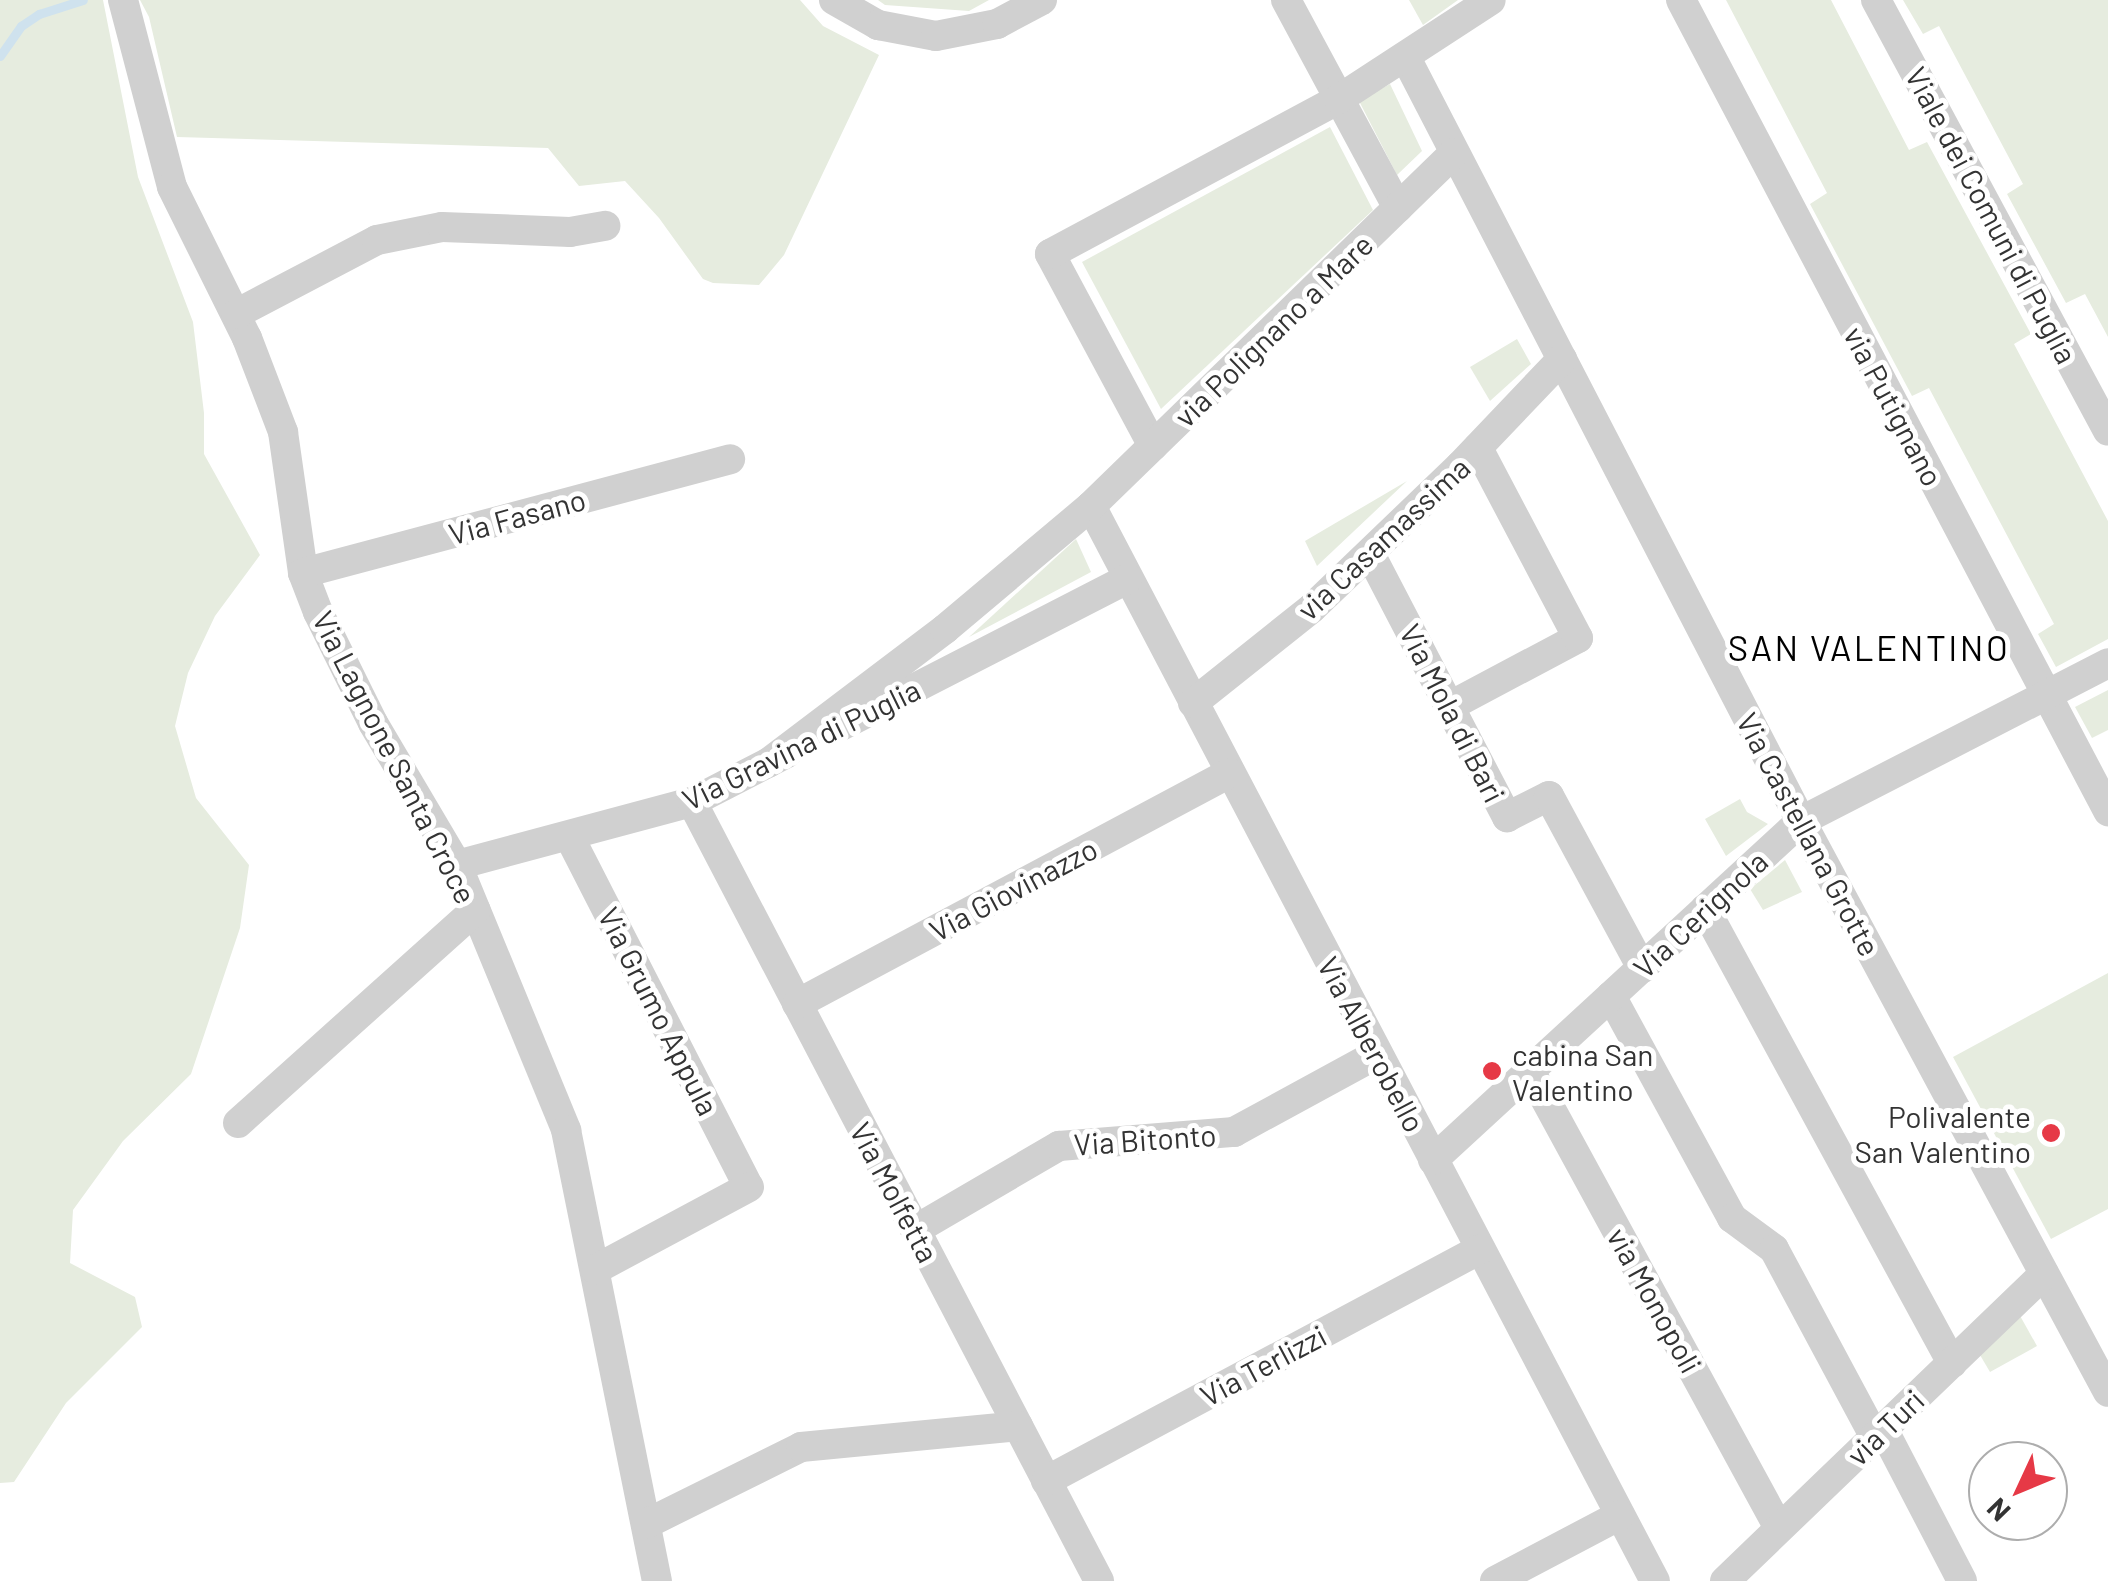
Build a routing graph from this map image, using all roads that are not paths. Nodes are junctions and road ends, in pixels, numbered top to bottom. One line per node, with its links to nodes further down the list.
1 (834, 0): 2 (street)
2 (1042, 0)
3 (1286, 0): 9 (street)
4 (1491, 0): 8 (street)
5 (1681, 0): 24 (street, via Putignano)
6 (1876, 0): 15 (street, Viale dei Comuni di Puglia)
7 (126, 8): 13 (street, Via Lagnone Santa Croce)
8 (1406, 58): 9 (street); 10 (street, Via Castellana Grotte)
9 (1339, 98): 11 (street); 16 (street)
10 (1454, 154): 11 (street, via Polignano a Mare); 14 (street, Via Castellana Grotte)
11 (1398, 208): 16 (street, via Polignano a Mare)
12 (606, 226): 13 (street)
13 (236, 314): 21 (street, Via Lagnone Santa Croce)
14 (1562, 359): 17 (street, via Casamassima); 31 (street, Via Castellana Grotte)
15 (2108, 430)
16 (1153, 446): 19 (street, via Polignano a Mare)
17 (1478, 448): 20 (street, via Casamassima); 26 (street)
18 (730, 459): 21 (street, Via Fasano)
19 (1092, 506): 22 (street, Via Alberobello); 27 (street, via Polignano a Mare)
20 (1370, 554): 25 (street, via Casamassima); 26 (street, Via Mola di Bari)
21 (303, 573): 33 (street, Via Lagnone Santa Croce)
22 (1127, 579): 25 (street, Via Alberobello); 27 (street, Via Gravina di Puglia)
23 (2108, 662): 24 (street, Via Cerignola)
24 (2046, 695): 30 (street, via Putignano); 31 (street, Via Cerignola)
25 (1193, 703): 28 (street, Via Alberobello)
26 (1450, 706): 36 (street, Via Mola di Bari)
27 (768, 763): 29 (street, Via Gravina di Puglia)
28 (1230, 774): 38 (street, Via Giovinazzo); 39 (street, Via Alberobello)
29 (692, 802): 32 (street, Via Gravina di Puglia); 38 (street, Via Molfetta)
30 (2108, 811)
31 (1800, 821): 35 (street, Via Cerignola); 46 (street, Via Castellana Grotte)
32 (569, 836): 33 (street, Via Gravina di Puglia); 45 (street, Via Grumo Appula)
33 (457, 865): 34 (street, Via Lagnone Santa Croce)
34 (475, 910): 41 (street); 45 (street, Via Lagnone Santa Croce)
35 (1705, 910): 36 (street, Via Cerignola); 47 (street)
36 (1642, 968): 37 (street, Via Cerignola)
37 (1610, 996): 40 (street, Via Cerignola); 50 (street)
38 (797, 1004): 43 (street, Via Molfetta)
39 (1377, 1054): 42 (street, Via Alberobello); 43 (street, Via Bitonto)
40 (1530, 1071): 42 (street, Via Cerignola); 54 (street, via Monopoli)
41 (238, 1123)
42 (1433, 1160): 44 (street, Via Alberobello)
43 (915, 1230): 49 (street, Via Molfetta)
44 (1480, 1249): 51 (street, Via Terlizzi); 52 (street, Via Alberobello)
45 (596, 1269): 53 (street, Via Lagnone Santa Croce)
46 (2044, 1274): 47 (street, via Turi); 48 (street, Via Castellana Grotte)
47 (1952, 1362): 50 (street, via Turi)
48 (2108, 1392)
49 (1018, 1426): 51 (street, Via Molfetta); 53 (street)
50 (1879, 1433): 54 (street, via Turi); 60 (street)
51 (1046, 1482): 56 (street, Via Molfetta)
52 (1620, 1515): 57 (street); 58 (street, Via Alberobello)
53 (646, 1524): 55 (street, Via Lagnone Santa Croce)
54 (1779, 1528): 59 (street, via Turi)
55 (657, 1581)
56 (1099, 1581)
57 (1495, 1581)
58 (1654, 1581)
59 (1725, 1581)
60 (1962, 1581)

